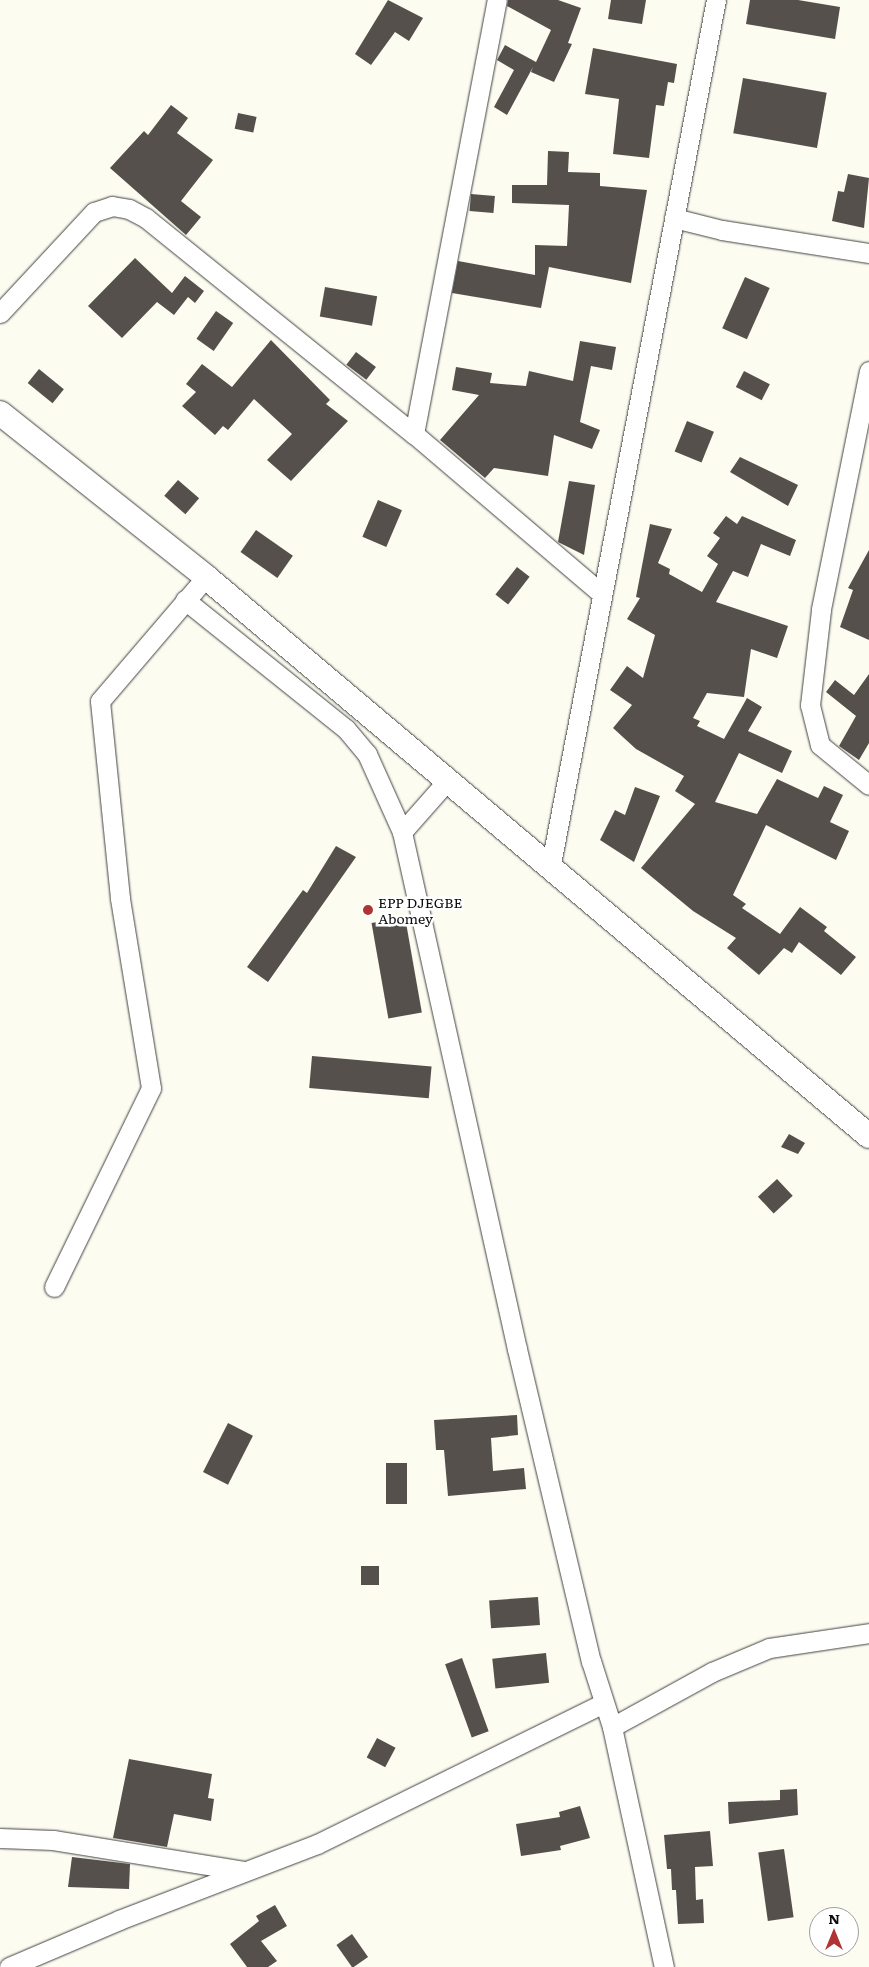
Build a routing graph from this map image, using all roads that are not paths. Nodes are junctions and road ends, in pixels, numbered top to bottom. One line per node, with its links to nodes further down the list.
1 (496, 0): 8 (street)
2 (716, 0): 3 (street)
3 (674, 218): 4 (street); 10 (street)
4 (869, 252)
5 (0, 313): 8 (street)
6 (869, 371): 13 (street)
7 (0, 413): 9 (street)
8 (414, 434): 10 (street)
9 (206, 577): 11 (street); 12 (street)
10 (601, 593): 15 (street)
11 (185, 600): 14 (street); 17 (street)
12 (447, 781): 14 (street); 15 (street)
13 (869, 785)
14 (402, 832): 19 (street)
15 (550, 869): 16 (street)
16 (869, 1136)
17 (54, 1287)
18 (869, 1633): 20 (street)
19 (602, 1704): 20 (street); 22 (street)
20 (612, 1727): 24 (street)
21 (0, 1838): 22 (street)
22 (245, 1871): 23 (street)
23 (9, 1967)
24 (664, 1967)

